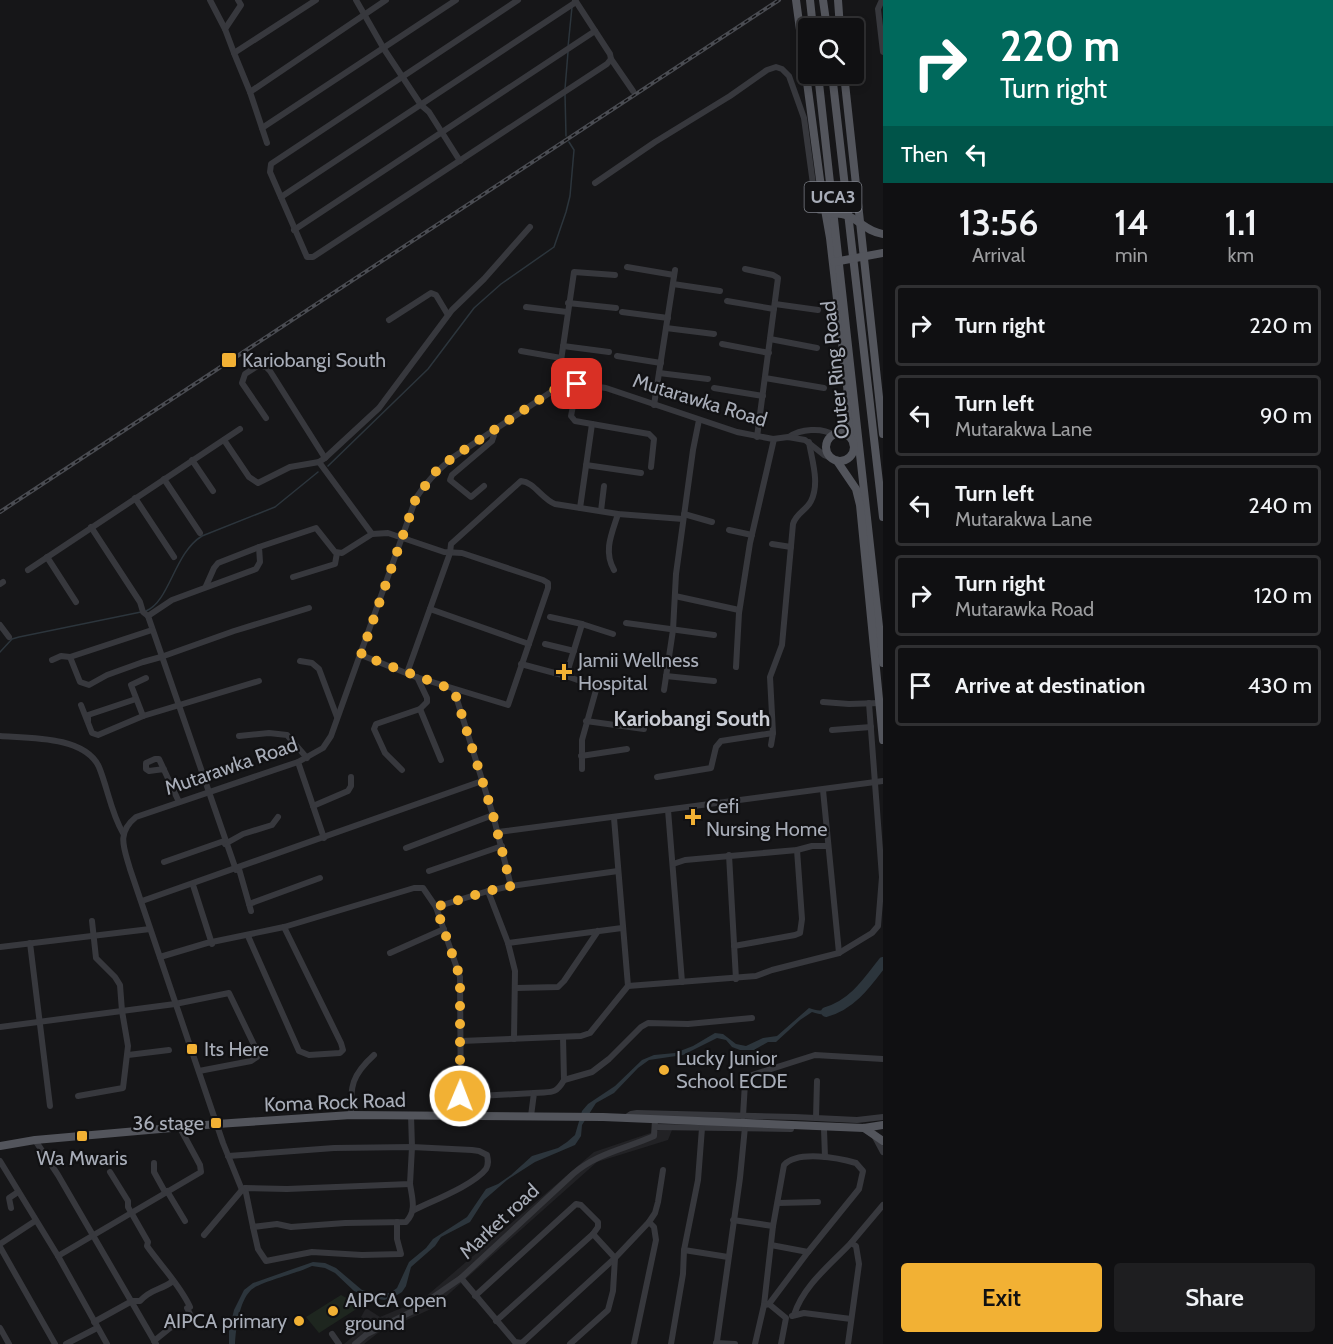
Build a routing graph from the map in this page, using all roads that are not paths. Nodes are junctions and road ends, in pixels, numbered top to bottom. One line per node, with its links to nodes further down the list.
1 (210, 0): 19 (street)
2 (248, 0): 14 (street)
3 (316, 0): 23 (street)
4 (356, 0): 15 (street)
5 (386, 0): 15 (street)
6 (456, 0): 21 (street)
7 (518, 0): 25 (street)
8 (796, 0): 38 (main road, UCA3)
9 (810, 0): 16 (main road)
10 (823, 0): 17 (main road)
11 (838, 0): 18 (main road)
12 (882, 0): 22 (street)
13 (576, 1): 20 (street); 31 (street)
14 (239, 3): 19 (street)
15 (364, 15): 21 (street); 30 (street)
16 (812, 18)
17 (826, 18)
18 (839, 18)
19 (225, 29): 23 (street)
20 (595, 31): 24 (street); 33 (street)
21 (384, 49): 25 (street); 32 (street)
22 (883, 49)
23 (234, 53): 30 (street)
24 (611, 59): 29 (street); 35 (street)
25 (402, 76): 31 (street); 37 (street)
26 (819, 84): 155 (main road, Outer Ring Road / UCA3)
27 (833, 84): 112 (main road, Outer Ring Road / UCA3)
28 (845, 84): 39 (main road, Outer Ring Road / UCA3)
29 (633, 91)
30 (250, 92): 32 (street)
31 (421, 105): 33 (street); 37 (street)
32 (262, 129): 34 (street)
33 (441, 132): 35 (street); 41 (street)
34 (267, 143)
35 (460, 160): 41 (street)
36 (595, 183): 38 (street)
37 (281, 197): 41 (street)
38 (825, 211): 39 (main road); 45 (main road, Outer Ring Road / UCA3)
39 (861, 224): 42 (main road); 44 (main road, Outer Ring Road / UCA3)
40 (530, 226): 59 (street)
41 (294, 230)
42 (883, 234)
43 (883, 253): 44 (main road)
44 (864, 256): 45 (main road); 90 (main road, Outer Ring Road / UCA3)
45 (833, 263): 83 (main road, Outer Ring Road / UCA3)
46 (627, 267): 49 (street)
47 (745, 269): 53 (street)
48 (615, 274): 52 (street)
49 (673, 284): 50 (street); 60 (street)
50 (720, 291)
51 (728, 301): 53 (street)
52 (568, 303): 55 (street); 57 (street)
53 (775, 306): 56 (street); 64 (street)
54 (526, 307): 57 (street)
55 (616, 308)
56 (818, 310)
57 (567, 312): 66 (street)
58 (622, 312): 60 (street)
59 (448, 315): 61 (street); 99 (street)
60 (668, 318): 62 (street)
61 (389, 320)
62 (666, 328): 63 (street); 73 (street)
63 (714, 334)
64 (770, 339): 67 (street); 70 (street)
65 (722, 344): 70 (street)
66 (563, 346): 69 (street); 72 (street)
67 (817, 348)
68 (521, 351): 72 (street)
69 (609, 352)
70 (768, 353): 75 (street)
71 (617, 356): 73 (street)
72 (561, 358): 77 (street)
73 (661, 363): 74 (street)
74 (659, 373): 76 (street); 82 (street)
75 (765, 378): 79 (street); 80 (street)
76 (708, 379)
77 (557, 388): 82 (street, Mutarawka Road); 88 (street, Mutarawka Road)
78 (714, 388): 80 (street)
79 (824, 388)
80 (763, 396): 91 (street)
81 (574, 401): 86 (street)
82 (654, 405): 85 (street, Mutarawka Road)
83 (849, 406): 89 (main road, UCA3); 96 (main road, Outer Ring Road / UCA3)
84 (266, 418): 99 (street)
85 (699, 420): 91 (street, Mutarawka Road); 111 (street)
86 (592, 424): 100 (street); 101 (street)
87 (240, 429): 94 (street)
88 (492, 431): 104 (street); 119 (street, Mutarawka Road)
89 (835, 434): 92 (street); 96 (main road, Outer Ring Road); 97 (main road, Outer Ring Road)
90 (883, 434)
91 (757, 437): 93 (street, Mutarawka Road)
92 (788, 437): 93 (street, Mutarawka Road); 95 (street, Mutarawka Road)
93 (774, 439): 118 (street)
94 (224, 440): 98 (street); 99 (street)
95 (810, 442): 97 (street, Mutarawka Road); 122 (street)
96 (854, 447): 97 (main road, Outer Ring Road)
97 (834, 459): 171 (main road, Mutarawka Road)
98 (192, 460): 103 (street); 106 (street)
99 (322, 460): 117 (street)
100 (586, 465): 102 (street); 108 (street)
101 (651, 467)
102 (641, 473)
103 (164, 479): 107 (street); 116 (street)
104 (484, 486)
105 (604, 486): 109 (street)
106 (213, 491)
107 (135, 498): 114 (street); 126 (street)
108 (580, 508): 109 (street); 124 (street)
109 (601, 511): 110 (street)
110 (618, 514): 111 (street); 128 (street)
111 (683, 517): 113 (street); 131 (street)
112 (883, 517)
113 (712, 522)
114 (91, 527): 125 (street); 136 (street)
115 (729, 530): 118 (street)
116 (200, 533)
117 (372, 534): 119 (street); 123 (street)
118 (752, 535): 135 (street)
119 (402, 539): 124 (street); 149 (street, Mutarawka Road)
120 (772, 544): 122 (street)
121 (259, 547): 123 (street); 130 (street); 130 (street)
122 (791, 547): 180 (street)
123 (336, 553): 129 (street)
124 (450, 553): 134 (street); 147 (street)
125 (47, 557): 127 (street); 132 (street)
126 (174, 557)
127 (28, 570)
128 (614, 570)
129 (293, 577)
130 (206, 586): 136 (street)
131 (675, 596): 135 (street); 142 (street)
132 (76, 602)
133 (309, 608): 151 (street)
134 (430, 609): 147 (street); 157 (street)
135 (739, 610): 156 (street)
136 (148, 616): 141 (street)
137 (550, 617): 139 (street)
138 (627, 623): 142 (street)
139 (582, 624): 143 (street); 148 (street)
140 (0, 625): 145 (street)
141 (152, 630): 150 (street); 151 (street)
142 (673, 630): 144 (street); 159 (street)
143 (613, 634)
144 (714, 635)
145 (9, 637)
146 (545, 644): 148 (street)
147 (529, 645): 154 (street)
148 (574, 651): 158 (street)
149 (361, 655): 157 (street); 174 (street, Mutarawka Road)
150 (70, 657): 151 (street); 152 (street)
151 (161, 657): 170 (street)
152 (52, 660)
153 (300, 661): 174 (street)
154 (521, 663): 158 (street); 164 (street)
155 (883, 663)
156 (736, 667)
157 (407, 673): 160 (street)
158 (566, 676): 176 (street)
159 (666, 676): 163 (street); 165 (street)
160 (416, 677): 164 (street); 172 (street)
161 (146, 678): 166 (street)
162 (259, 681): 170 (street)
163 (714, 681)
164 (454, 690): 196 (street)
165 (664, 690)
166 (136, 699): 173 (street); 175 (street)
167 (823, 702): 168 (street)
168 (869, 703): 171 (street); 177 (street)
169 (81, 705): 175 (street)
170 (179, 706): 173 (street); 199 (street)
171 (882, 707): 183 (main road)
172 (420, 709): 188 (street); 192 (street)
173 (143, 716): 175 (street)
174 (338, 717): 187 (street, Mutarawka Road)
175 (88, 721)
176 (586, 721): 178 (street); 186 (street)
177 (871, 727): 179 (street); 197 (street)
178 (644, 729)
179 (832, 730)
180 (773, 733): 184 (street); 194 (street)
181 (0, 736): 207 (street)
182 (239, 736): 187 (street)
183 (883, 740)
184 (771, 745)
185 (627, 749): 186 (street)
186 (581, 756): 191 (street)
187 (307, 758): 189 (street, Mutarawka Road)
188 (441, 760)
189 (298, 762): 199 (street, Mutarawka Road); 201 (street)
190 (164, 769): 200 (street)
191 (582, 769)
192 (402, 770)
193 (351, 777): 201 (street)
194 (657, 777)
195 (883, 781): 197 (street)
196 (482, 782): 203 (street); 208 (street)
197 (875, 782): 198 (street); 240 (street)
198 (823, 789): 202 (street); 211 (street)
199 (208, 793): 200 (street, Mutarawka Road); 209 (street)
200 (179, 802): 207 (street, Mutarawka Road)
201 (313, 806): 208 (street)
202 (668, 810): 205 (street); 216 (street)
203 (493, 815): 206 (street); 212 (street)
204 (278, 817): 209 (street)
205 (614, 818): 206 (street); 219 (street)
206 (498, 832): 210 (street)
207 (123, 833): 224 (street)
208 (324, 838): 217 (street)
209 (225, 843): 215 (street); 217 (street)
210 (502, 846): 218 (street); 222 (street)
211 (827, 846): 213 (street); 240 (street)
212 (406, 848)
213 (797, 850): 214 (street); 237 (street)
214 (729, 855): 216 (street); 237 (street)
215 (164, 862)
216 (673, 864): 243 (street)
217 (237, 869): 220 (street); 221 (street)
218 (429, 871)
219 (618, 871): 222 (street); 228 (street)
220 (320, 878)
221 (193, 885): 224 (street); 236 (street)
222 (511, 886): 223 (street)
223 (488, 891): 225 (street); 234 (street)
224 (142, 901): 229 (street)
225 (436, 907): 227 (street); 230 (street)
226 (92, 921): 232 (street)
227 (285, 927): 233 (street); 233 (street)
228 (622, 928): 231 (street); 244 (street)
229 (150, 929): 232 (street); 241 (street)
230 (444, 929): 239 (street); 253 (street)
231 (598, 931): 234 (street); 245 (street)
232 (93, 936): 235 (street); 247 (street)
233 (248, 936): 236 (street)
234 (508, 943): 245 (street)
235 (30, 944): 238 (street); 249 (street)
236 (212, 944): 241 (street)
237 (734, 946): 242 (street)
238 (0, 947)
239 (390, 953)
240 (839, 953): 242 (street)
241 (160, 957): 246 (street)
242 (736, 979): 243 (street)
243 (682, 982): 244 (street)
244 (628, 986): 251 (street)
245 (516, 988): 252 (street)
246 (176, 1004): 247 (street); 258 (street); 258 (street)
247 (122, 1011): 249 (street); 255 (street)
248 (752, 1018): 259 (street)
249 (40, 1022): 250 (street); 264 (street)
250 (0, 1027)
251 (563, 1036): 252 (street); 259 (street)
252 (514, 1039): 253 (street)
253 (461, 1041): 263 (street)
254 (169, 1050): 255 (street)
255 (128, 1055): 262 (street)
256 (374, 1055): 265 (street)
257 (883, 1059): 269 (street)
258 (199, 1071): 273 (street)
259 (564, 1080): 261 (street)
260 (816, 1081): 272 (street)
261 (534, 1093): 263 (street); 268 (street)
262 (78, 1096)
263 (460, 1096): 267 (street)
264 (50, 1106)
265 (351, 1115): 266 (main road, Koma Rock Road); 273 (main road, Koma Rock Road)
266 (411, 1115): 267 (main road, Koma Rock Road); 284 (street)
267 (461, 1116): 268 (main road, Koma Rock Road)
268 (531, 1116): 271 (main road, Koma Rock Road)
269 (743, 1116): 271 (street); 272 (street)
270 (883, 1117): 272 (street)
271 (625, 1118): 274 (main road, Koma Rock Road)
272 (816, 1118)
273 (217, 1124): 277 (main road, Koma Rock Road); 286 (street)
274 (655, 1124): 278 (street); 279 (main road, Koma Rock Road); 320 (street, Market road)
275 (883, 1125): 279 (main road, Koma Rock Road)
276 (745, 1127): 278 (street); 280 (street); 302 (street)
277 (180, 1128): 281 (main road, Koma Rock Road); 294 (street)
278 (702, 1128): 315 (street)
279 (864, 1128): 282 (main road)
280 (824, 1130): 285 (street); 287 (street)
281 (35, 1140): 283 (main road, Koma Rock Road); 311 (street)
282 (883, 1141)
283 (0, 1146)
284 (412, 1147): 286 (street); 292 (street); 300 (street)
285 (883, 1152)
286 (228, 1156): 293 (street)
287 (825, 1157): 297 (street); 316 (street)
288 (0, 1161): 295 (street)
289 (154, 1164): 294 (street)
290 (663, 1170): 306 (street)
291 (110, 1172): 301 (street)
292 (410, 1184): 293 (street); 300 (street)
293 (243, 1189): 308 (street); 310 (street)
294 (166, 1191): 301 (street); 304 (street)
295 (18, 1192): 299 (street); 303 (street)
296 (818, 1202): 297 (street)
297 (778, 1203): 307 (street)
298 (883, 1205): 312 (street)
299 (10, 1208)
300 (414, 1210): 305 (street)
301 (132, 1212): 311 (street); 321 (street)
302 (733, 1220): 307 (street); 318 (street)
303 (35, 1221): 314 (street); 317 (street)
304 (185, 1221)
305 (397, 1222): 308 (street); 308 (street)
306 (649, 1222): 319 (street); 342 (street)
307 (773, 1226): 313 (street)
308 (253, 1227)
309 (592, 1233): 319 (street); 322 (street); 328 (street)
310 (204, 1235)
311 (92, 1236): 317 (street); 323 (street)
312 (851, 1243): 325 (street); 327 (street)
313 (771, 1245): 316 (street); 324 (street)
314 (0, 1246): 335 (street)
315 (684, 1250): 318 (street); 343 (street)
316 (808, 1252): 324 (street)
317 (58, 1256): 329 (street)
318 (728, 1257): 333 (street)
319 (615, 1258): 340 (street); 341 (street)
320 (461, 1278): 322 (street); 339 (street, Market road)
321 (173, 1281): 323 (street); 332 (street)
322 (475, 1296): 328 (street)
323 (132, 1301): 329 (street); 332 (street)
324 (767, 1304): 326 (street); 345 (street)
325 (794, 1315): 326 (street); 327 (street)
326 (786, 1318): 346 (street)
327 (851, 1319): 347 (street)
328 (496, 1321): 340 (street)
329 (95, 1325): 336 (street); 337 (street)
330 (0, 1328): 334 (street)
331 (332, 1334): 338 (street)
332 (155, 1342)
333 (716, 1343): 344 (street)
334 (9, 1344)
335 (55, 1344)
336 (66, 1344)
337 (107, 1344)
338 (339, 1344)
339 (355, 1344)
340 (520, 1344)
341 (570, 1344)
342 (634, 1344)
343 (671, 1344)
344 (735, 1344)
345 (755, 1344)
346 (781, 1344)
347 (848, 1344)

